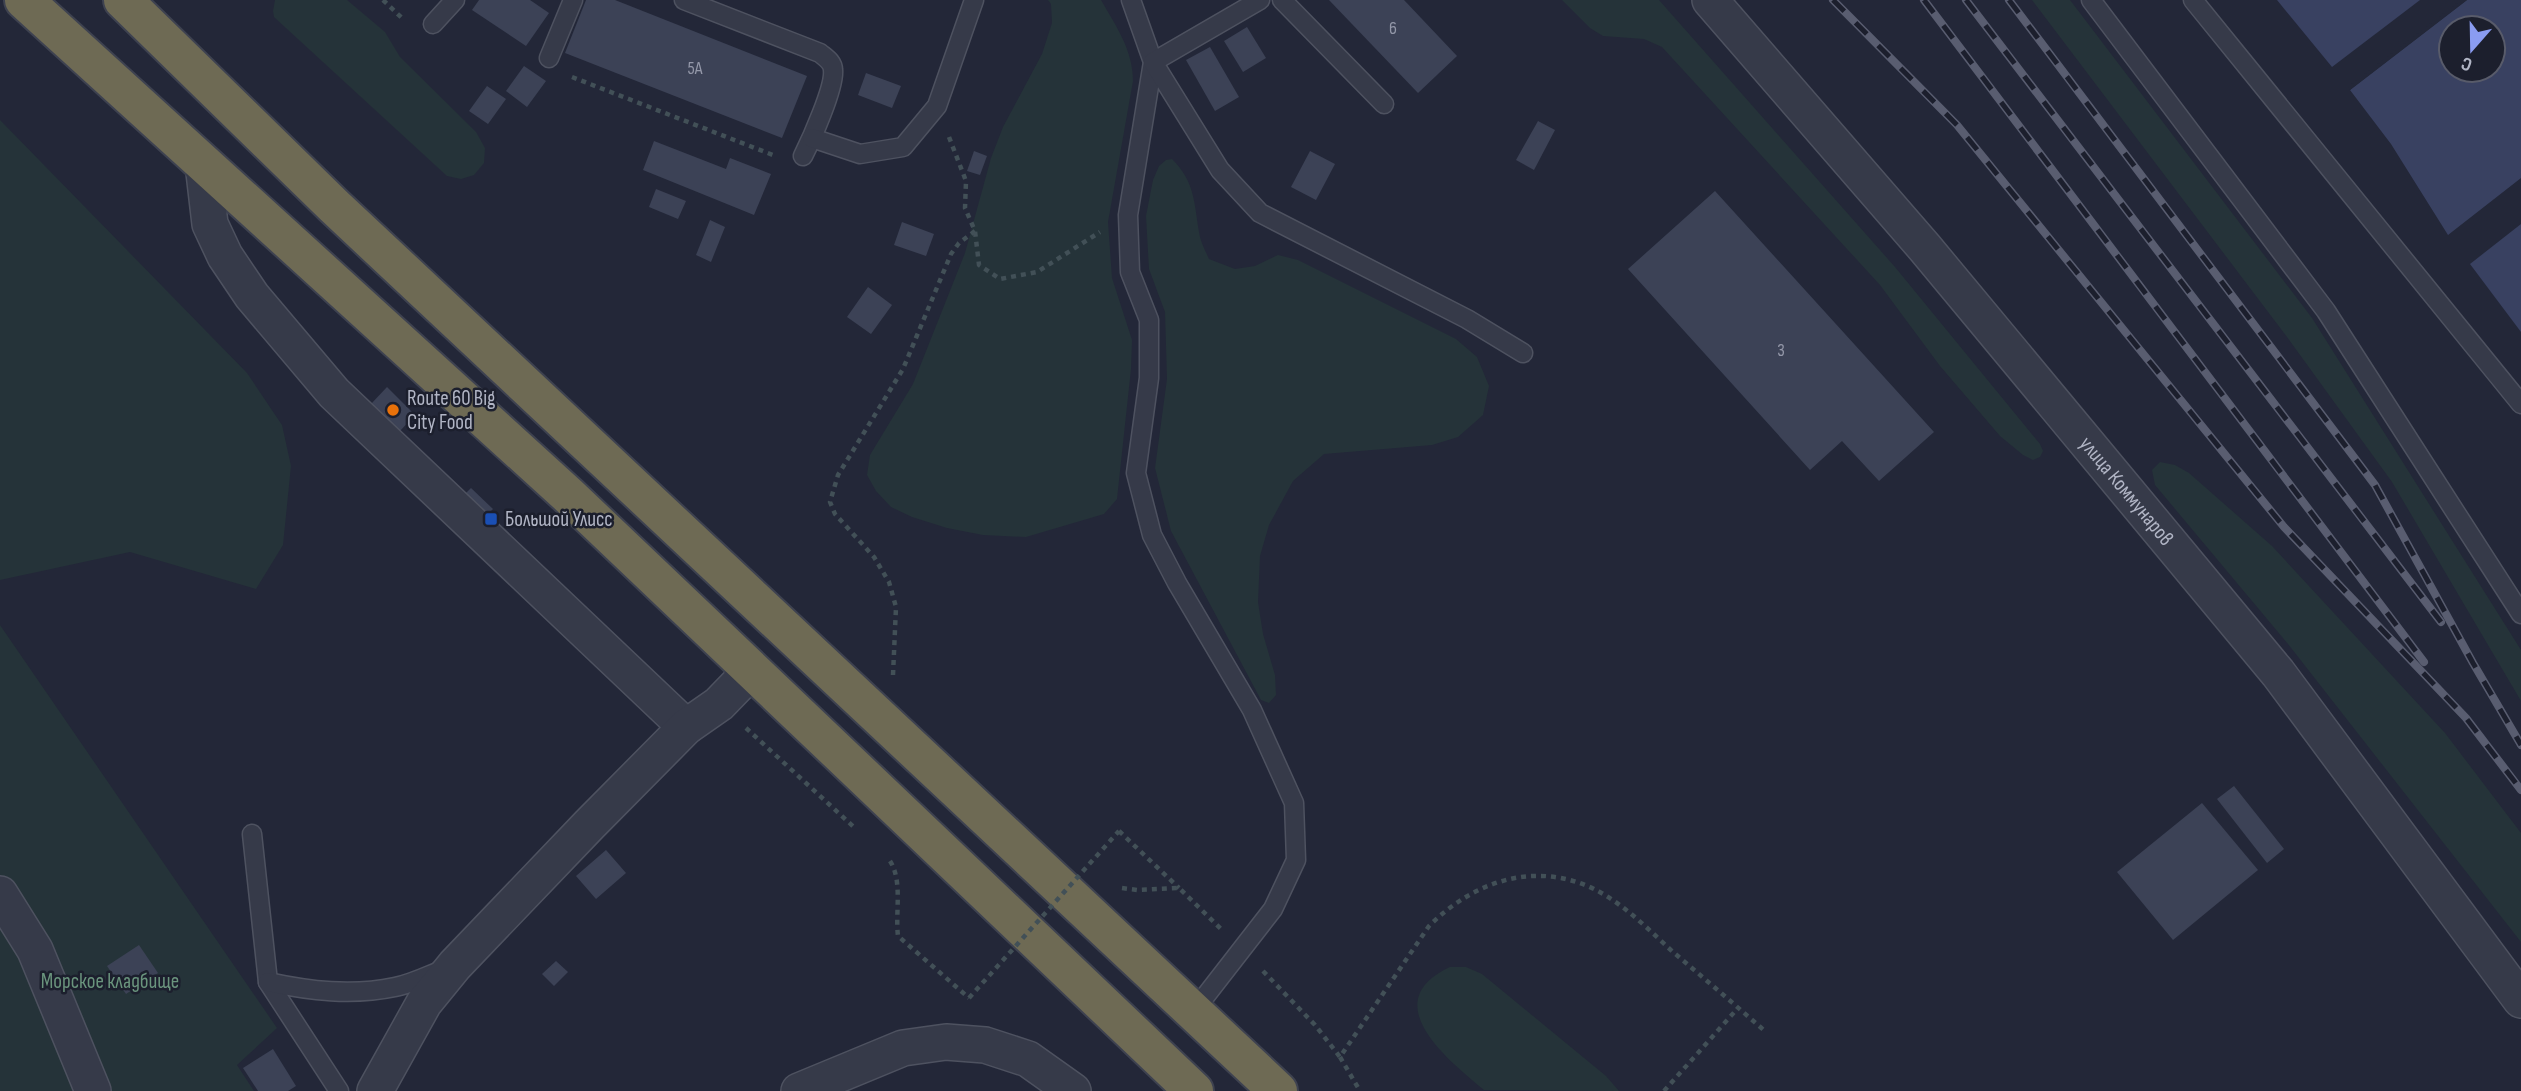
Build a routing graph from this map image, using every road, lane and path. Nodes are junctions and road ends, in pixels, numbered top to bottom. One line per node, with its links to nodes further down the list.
1 (24, 0): 20 (highway)
2 (123, 0): 43 (highway)
3 (455, 0): 13 (lane)
4 (573, 0): 14 (lane)
5 (684, 0): 18 (lane)
6 (974, 0): 17 (lane)
7 (1131, 0): 15 (lane)
8 (1259, 0): 15 (lane)
9 (1282, 0): 16 (lane)
10 (1710, 0): 41 (street, улица Коммунаров)
11 (2091, 0): 25 (lane)
12 (2193, 0): 24 (lane)
13 (433, 24)
14 (550, 58): 19 (path)
15 (1153, 62): 21 (lane); 23 (lane)
16 (1384, 103)
17 (937, 106): 18 (lane); 22 (path)
18 (812, 138): 19 (lane)
19 (803, 156)
20 (203, 164): 26 (highway); 29 (street)
21 (1128, 215): 22 (path); 38 (lane)
22 (975, 231): 27 (path)
23 (1523, 353)
24 (2521, 404)
25 (2521, 614)
26 (752, 670): 28 (street); 51 (highway)
27 (883, 674)
28 (719, 704): 29 (street); 31 (path)
29 (686, 727): 39 (street)
30 (252, 834): 40 (lane)
31 (862, 835)
32 (883, 854): 36 (path, bridge)
33 (1081, 860): 34 (path)
34 (1091, 870)
35 (1115, 886): 36 (path)
36 (1179, 888): 38 (path)
37 (0, 894): 46 (street)
38 (1242, 950): 43 (lane); 45 (path)
39 (455, 965): 40 (lane); 48 (street)
40 (268, 982): 47 (lane)
41 (2521, 1000)
42 (1738, 1007): 44 (path); 45 (path); 54 (path)
43 (1194, 1012): 52 (highway)
44 (1766, 1032)
45 (1340, 1057): 53 (path)
46 (93, 1091)
47 (339, 1091)
48 (375, 1091)
49 (799, 1091): 50 (street)
50 (1073, 1091)
51 (1194, 1091)
52 (1278, 1091)
53 (1360, 1091)
54 (1664, 1091)

